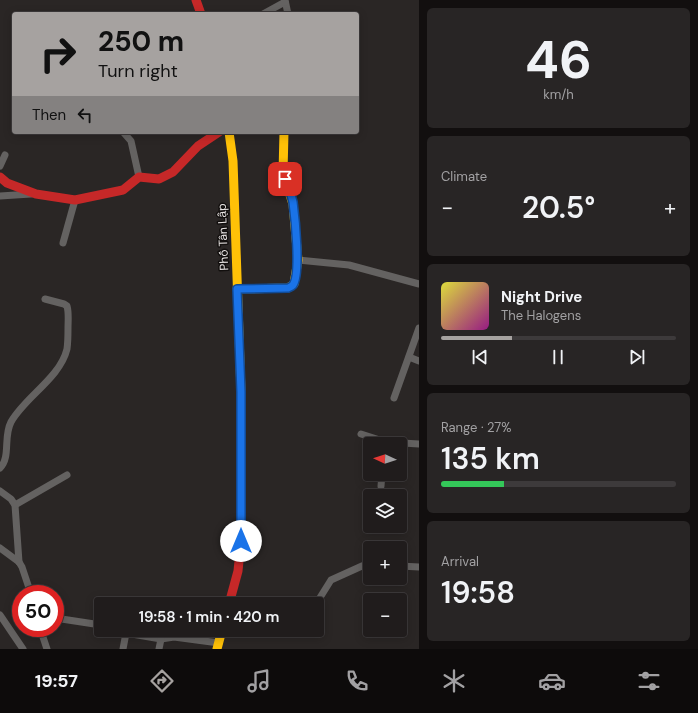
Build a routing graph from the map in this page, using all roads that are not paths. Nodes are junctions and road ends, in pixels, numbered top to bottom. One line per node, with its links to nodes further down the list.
1 (196, 0): 3 (main road)
2 (285, 1): 4 (street); 5 (street)
3 (199, 12)
4 (266, 12)
5 (288, 12)
6 (125, 134): 13 (street)
7 (215, 134): 13 (main road)
8 (229, 134): 20 (main road, Phố Tân Lập)
9 (284, 134): 18 (main road)
10 (5, 155): 11 (street)
11 (0, 166)
12 (0, 176): 14 (main road)
13 (139, 177): 16 (main road)
14 (36, 194): 15 (street); 16 (main road)
15 (0, 196)
16 (75, 200): 17 (street)
17 (63, 243)
18 (298, 260): 19 (street); 20 (main road)
19 (419, 284)
20 (237, 289): 42 (main road, Phố Tân Lập)
21 (45, 299): 30 (street)
22 (419, 328): 23 (street)
23 (409, 357): 24 (street); 25 (street)
24 (419, 361)
25 (394, 398)
26 (361, 434): 27 (street)
27 (369, 437)
28 (407, 444): 29 (street)
29 (419, 444)
30 (0, 468)
31 (67, 475): 35 (street)
32 (381, 481): 33 (street)
33 (381, 486)
34 (0, 491): 35 (street)
35 (15, 505): 37 (street)
36 (0, 548): 37 (street)
37 (19, 562): 41 (street)
38 (363, 566): 43 (street)
39 (407, 566): 40 (street)
40 (419, 567)
41 (29, 585)
42 (231, 597)
43 (320, 597)
44 (0, 615): 52 (street)
45 (64, 619): 46 (street)
46 (94, 623)
47 (43, 637): 53 (street)
48 (125, 637): 54 (street)
49 (149, 637): 50 (street)
50 (161, 639): 51 (street); 55 (street)
51 (218, 646)
52 (23, 649)
53 (47, 649)
54 (123, 649)
55 (159, 649)

